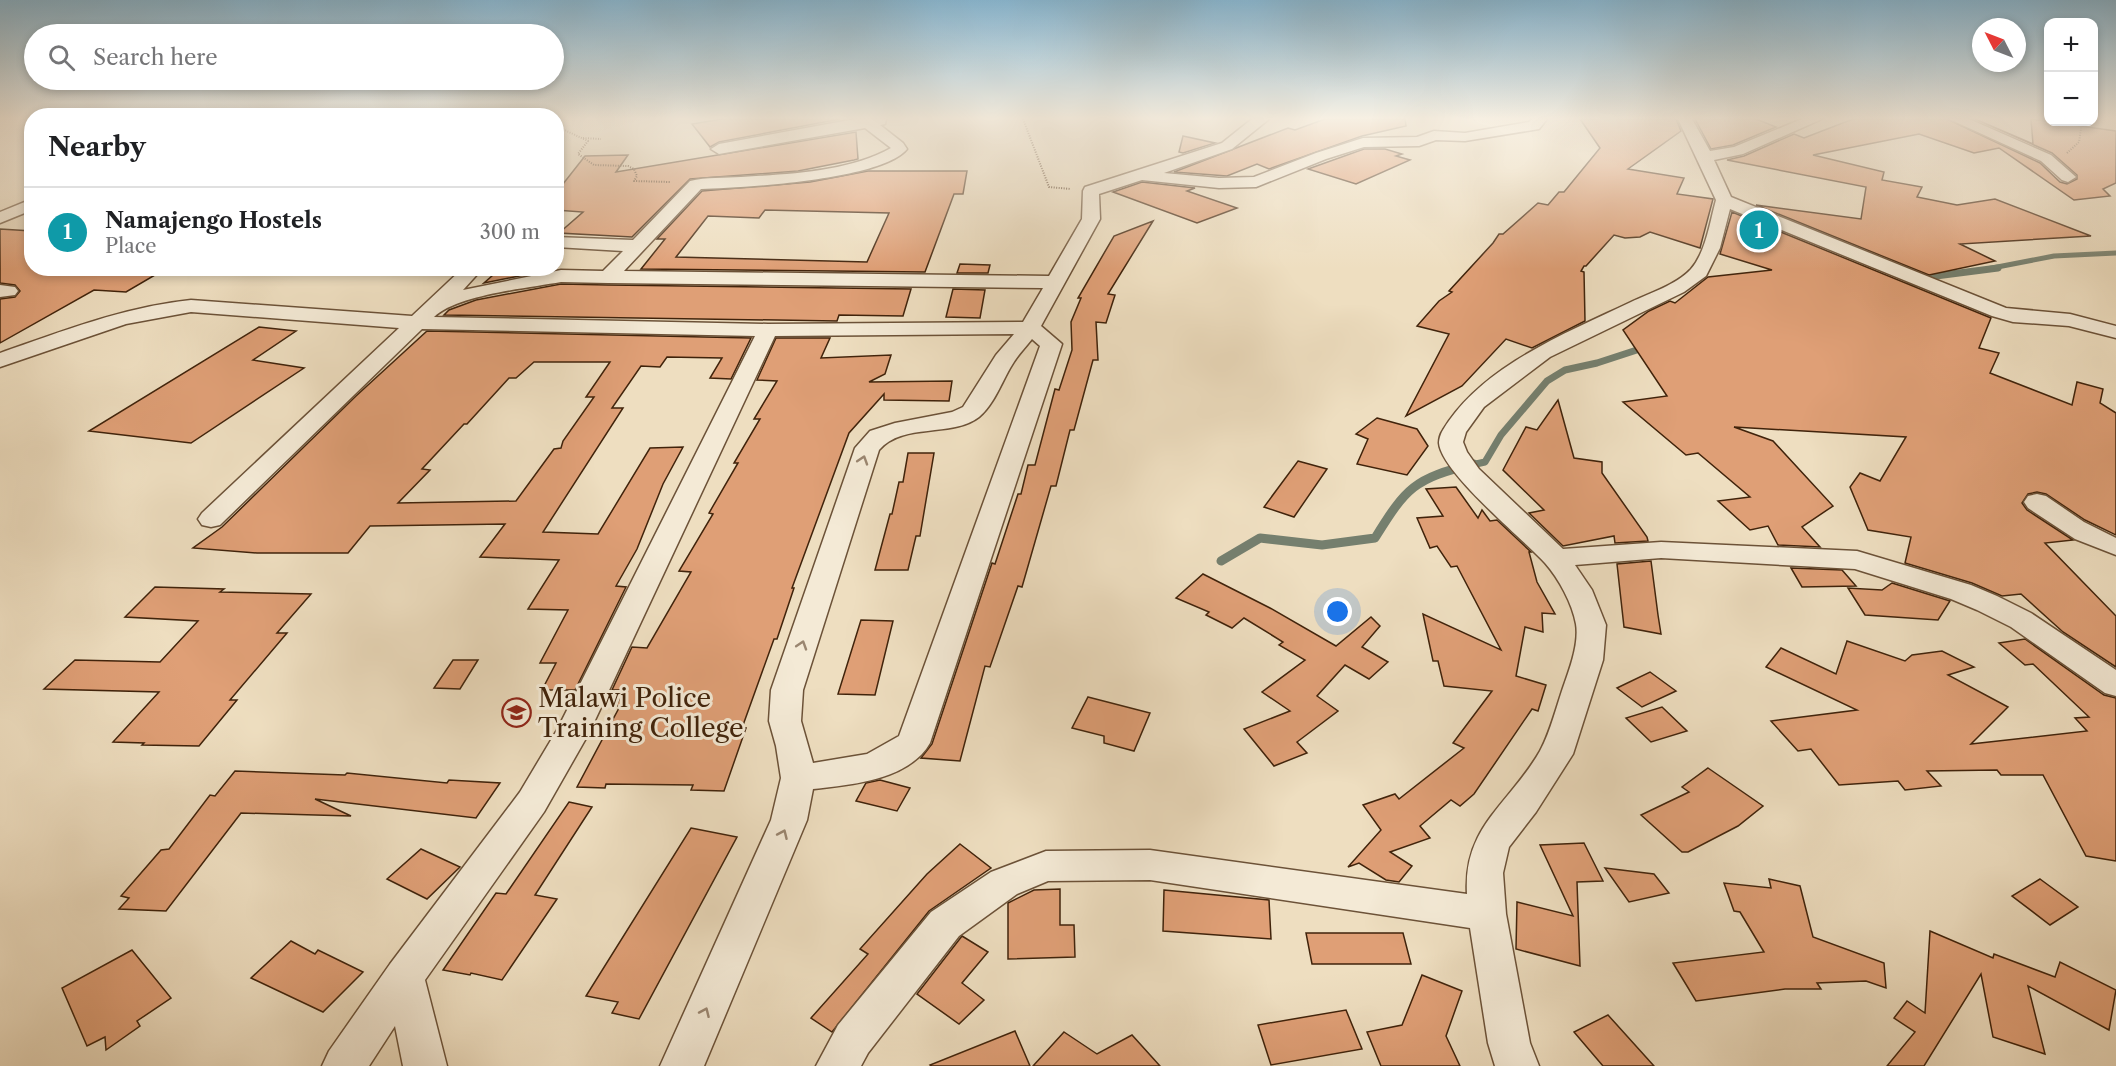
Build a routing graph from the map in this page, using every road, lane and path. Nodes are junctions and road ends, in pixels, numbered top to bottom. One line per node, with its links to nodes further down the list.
1 (633, 169): 10 (path)
2 (843, 169): 10 (street)
3 (1042, 169): 11 (path)
4 (1160, 169): 8 (street)
5 (1289, 169): 8 (street)
6 (1710, 169): 12 (street)
7 (2058, 169): 9 (street)
8 (1141, 175): 11 (street)
9 (2068, 177)
10 (696, 184): 17 (street)
11 (1091, 191): 20 (street)
12 (1724, 201): 25 (street); 30 (street)
13 (24, 208): 14 (street)
14 (0, 219): 15 (street)
15 (24, 220)
16 (564, 242): 17 (street)
17 (636, 246): 19 (street)
18 (466, 276): 21 (street)
19 (608, 277): 20 (street); 21 (street)
20 (1054, 282): 23 (street)
21 (438, 304): 22 (street)
22 (418, 323): 24 (street); 26 (street); 28 (street)
23 (1030, 328): 24 (street); 32 (street, one-way to 23); 32 (street)
24 (768, 330): 34 (street)
25 (2116, 332)
26 (0, 360)
27 (2037, 502): 29 (street)
28 (211, 519)
29 (2116, 547)
30 (1556, 558): 31 (street); 33 (street)
31 (2116, 686)
32 (798, 778): 37 (street, one-way to 32)
33 (1487, 914): 38 (street); 39 (street)
34 (404, 977): 35 (street); 36 (street)
35 (344, 1066)
36 (425, 1066)
37 (682, 1066)
38 (838, 1066)
39 (1517, 1066)

